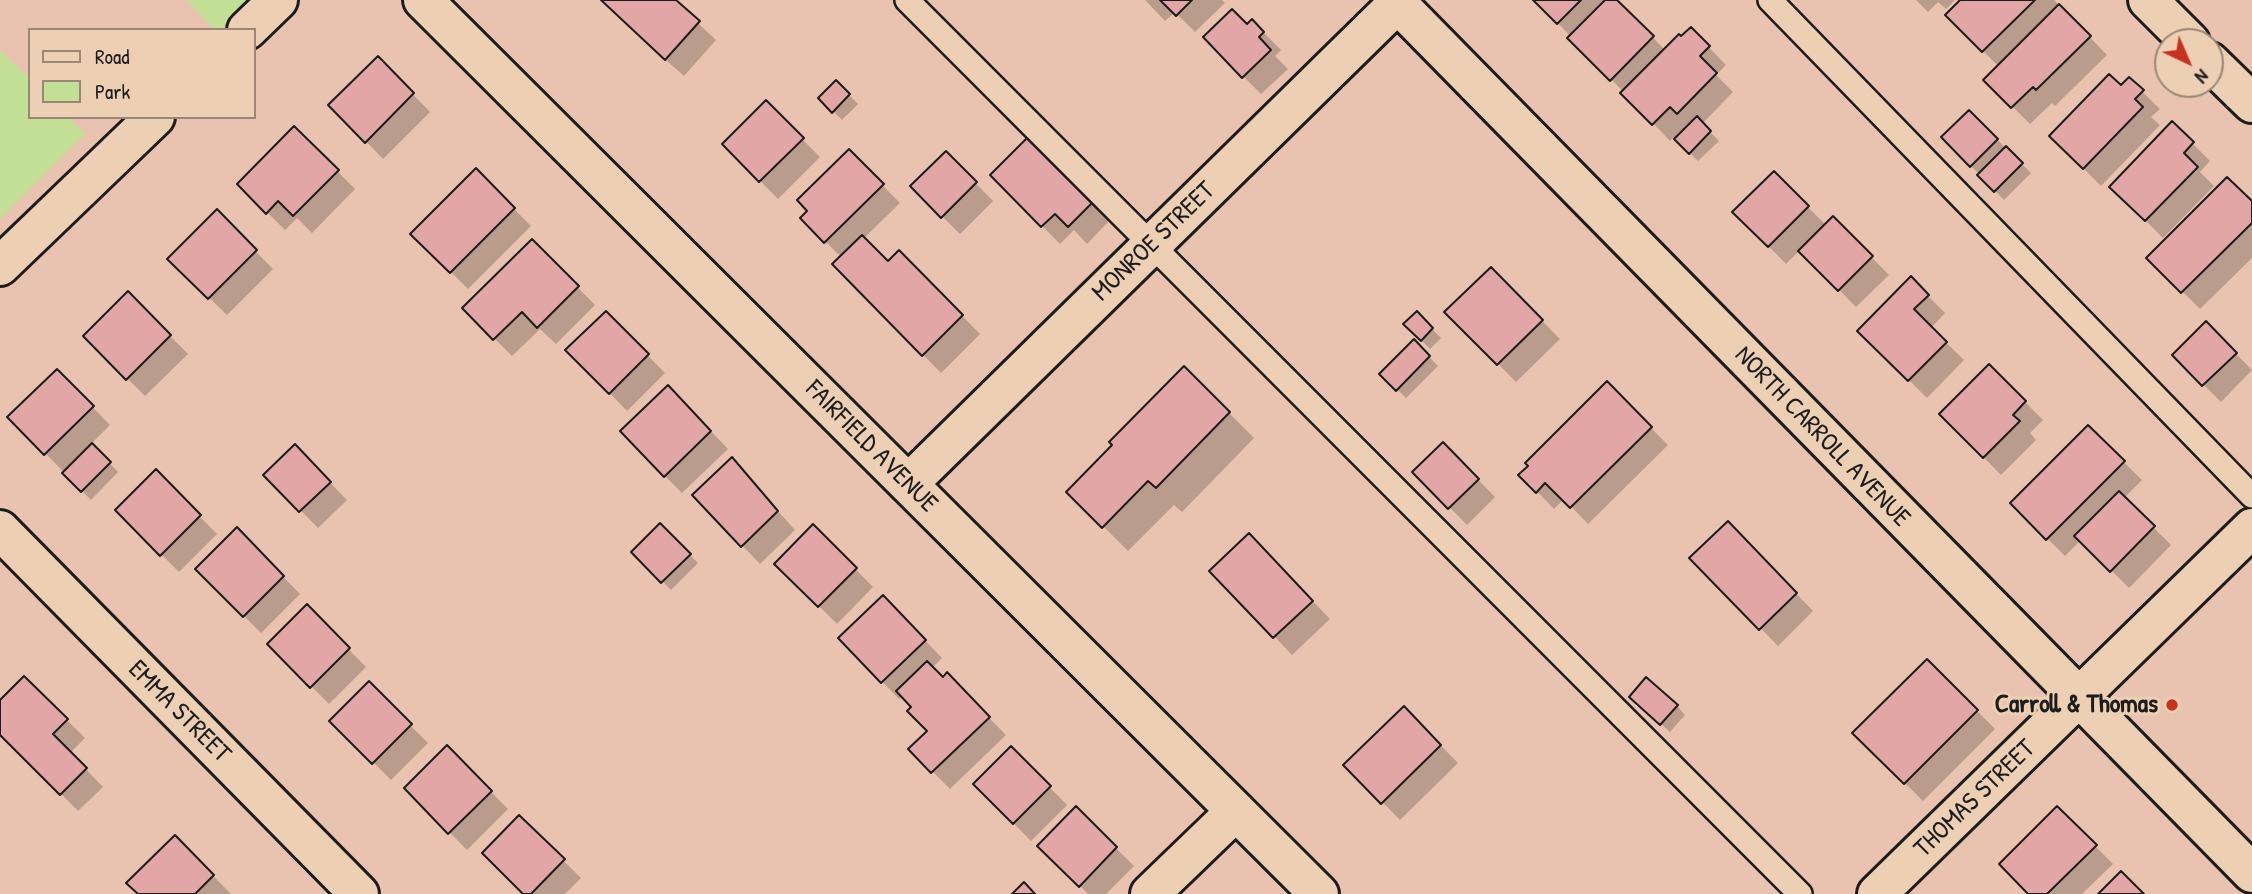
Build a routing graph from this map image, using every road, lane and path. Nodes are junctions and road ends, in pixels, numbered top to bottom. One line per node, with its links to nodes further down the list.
1 (278, 0): 7 (street)
2 (423, 0): 14 (street, FAIRFIELD AVENUE)
3 (907, 0): 12 (lane)
4 (1770, 0): 15 (lane)
5 (2148, 0): 8 (street)
6 (1398, 1): 12 (street, MONROE STREET); 18 (street, NORTH CARROLL AVENUE)
7 (249, 28)
8 (2176, 28)
9 (2224, 76): 10 (street)
10 (2252, 103)
11 (153, 119): 13 (street)
12 (1150, 246): 14 (street, MONROE STREET); 24 (lane)
13 (0, 266)
14 (908, 484): 19 (street, FAIRFIELD AVENUE)
15 (2252, 496)
16 (2252, 528): 18 (street, THOMAS STREET)
17 (0, 530): 21 (street, EMMA STREET)
18 (2078, 699): 20 (street, NORTH CARROLL AVENUE); 25 (street, THOMAS STREET)
19 (1236, 811): 22 (street); 23 (street, FAIRFIELD AVENUE)
20 (2252, 873)
21 (359, 894)
22 (1150, 894)
23 (1319, 894)
24 (1800, 894)
25 (1877, 894)

